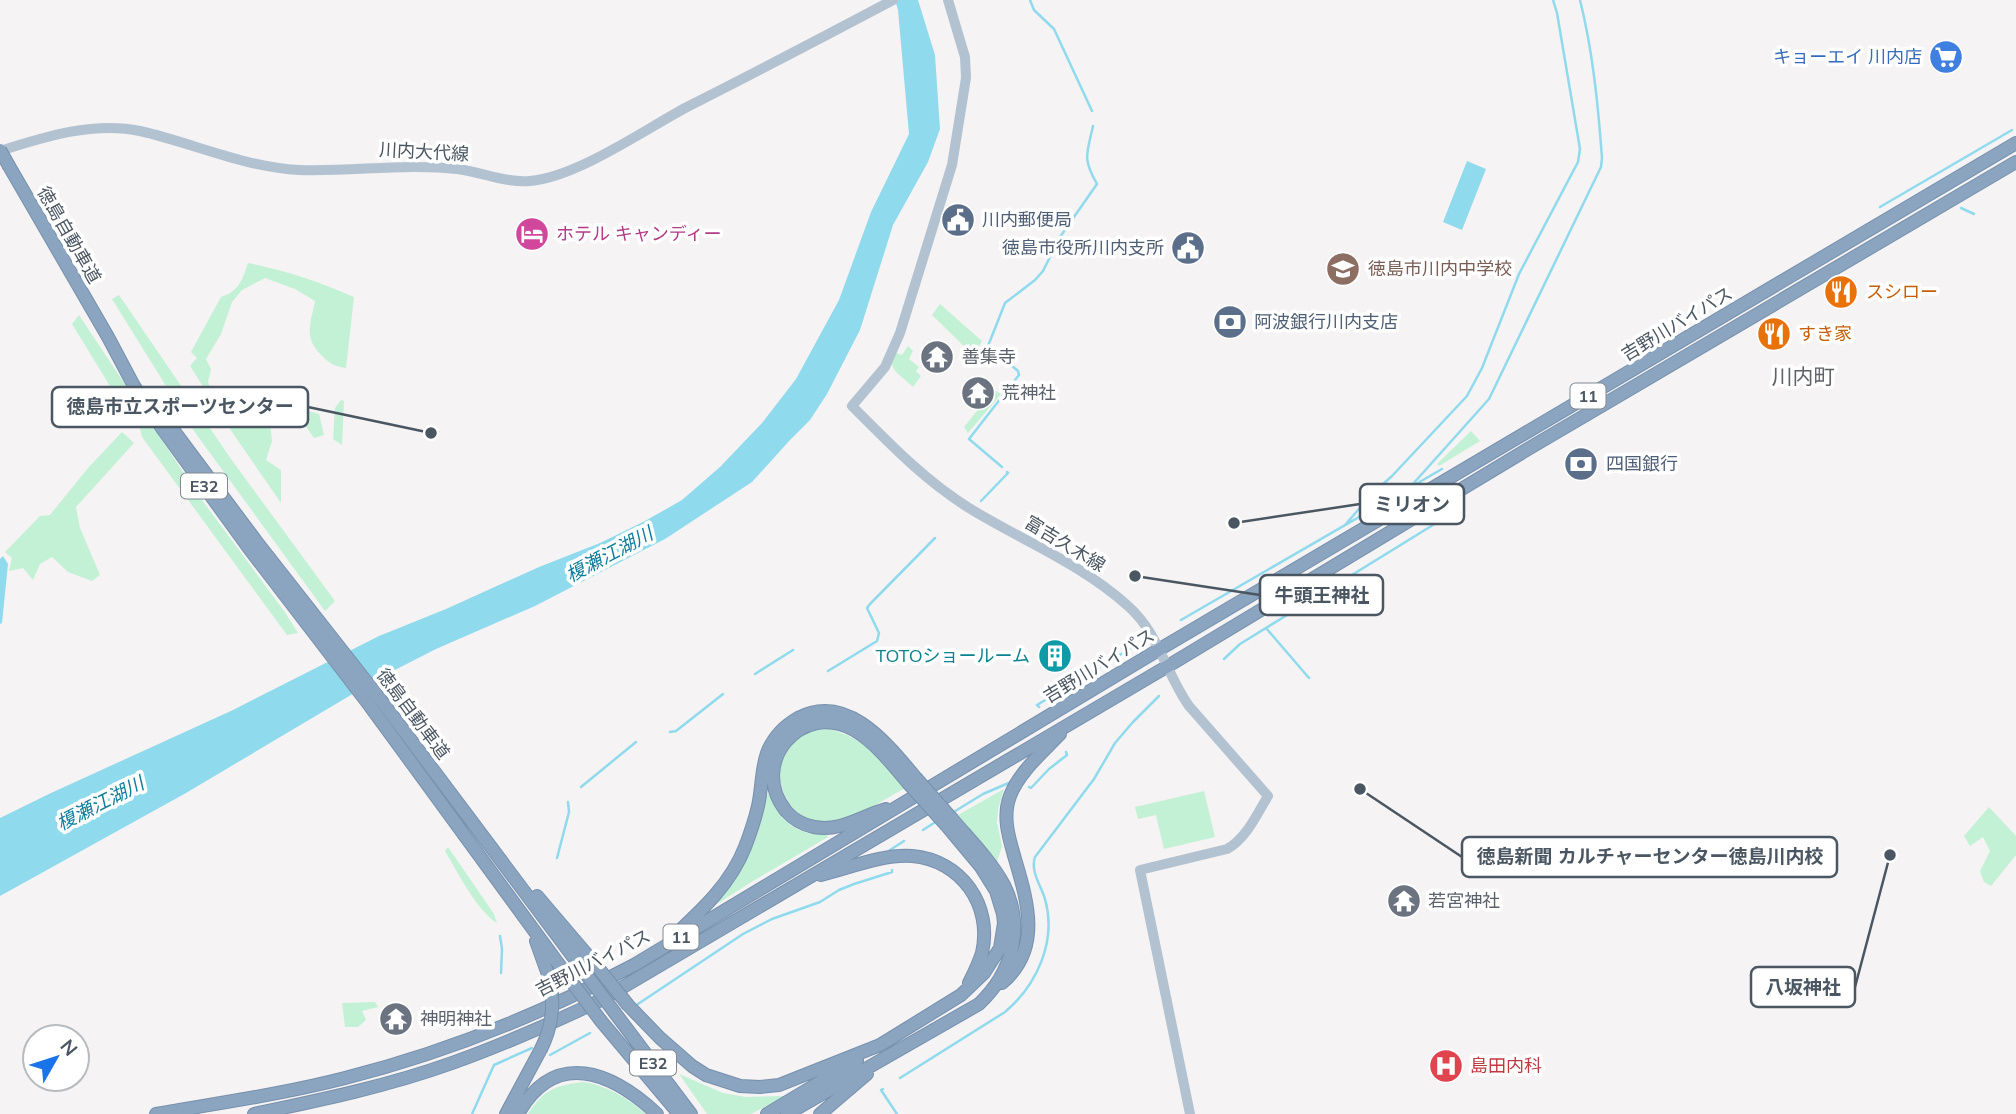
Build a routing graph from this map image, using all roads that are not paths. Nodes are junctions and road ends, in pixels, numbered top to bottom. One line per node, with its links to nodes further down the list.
1 (893, 0): 4 (main road, 川内大代線)
2 (947, 0): 6 (main road, 富吉久木線)
3 (2016, 144): 6 (highway, 吉野川バイパス / 11)
4 (0, 151): 8 (highway, 徳島自動車道 / E32, bridge)
5 (2016, 162): 7 (highway, 吉野川バイパス / 11)
6 (1160, 649): 7 (main road, 富吉久木線); 11 (highway, 吉野川バイパス / 11)
7 (1168, 666): 9 (highway, 吉野川バイパス / 11); 31 (main road, 富吉久木線)
8 (375, 702): 12 (highway, 徳島自動車道 / E32); 15 (highway, 徳島自動車道 / E32)
9 (1070, 723): 14 (highway, 吉野川バイパス / 11); 17 (highway)
10 (912, 780): 11 (highway); 13 (highway, bridge); 16 (highway)
11 (905, 803): 16 (highway, 吉野川バイパス / 11)
12 (467, 813): 19 (highway, bridge); 27 (highway, 徳島自動車道 / E32, bridge)
13 (949, 823): 17 (highway); 18 (highway)
14 (808, 878): 18 (highway); 22 (highway, 吉野川バイパス / 11)
15 (527, 920): 23 (highway, bridge); 26 (highway, 徳島自動車道 / E32, bridge)
16 (658, 950): 21 (highway, 吉野川バイパス / 11)
17 (994, 990): 20 (highway)
18 (961, 995): 19 (highway)
19 (880, 1045): 28 (highway)
20 (892, 1054): 29 (highway); 30 (highway)
21 (156, 1114)
22 (254, 1114)
23 (506, 1114)
24 (518, 1114): 25 (highway)
25 (657, 1114)
26 (679, 1114)
27 (691, 1114)
28 (767, 1114)
29 (788, 1114)
30 (820, 1114)
31 (1190, 1114)

